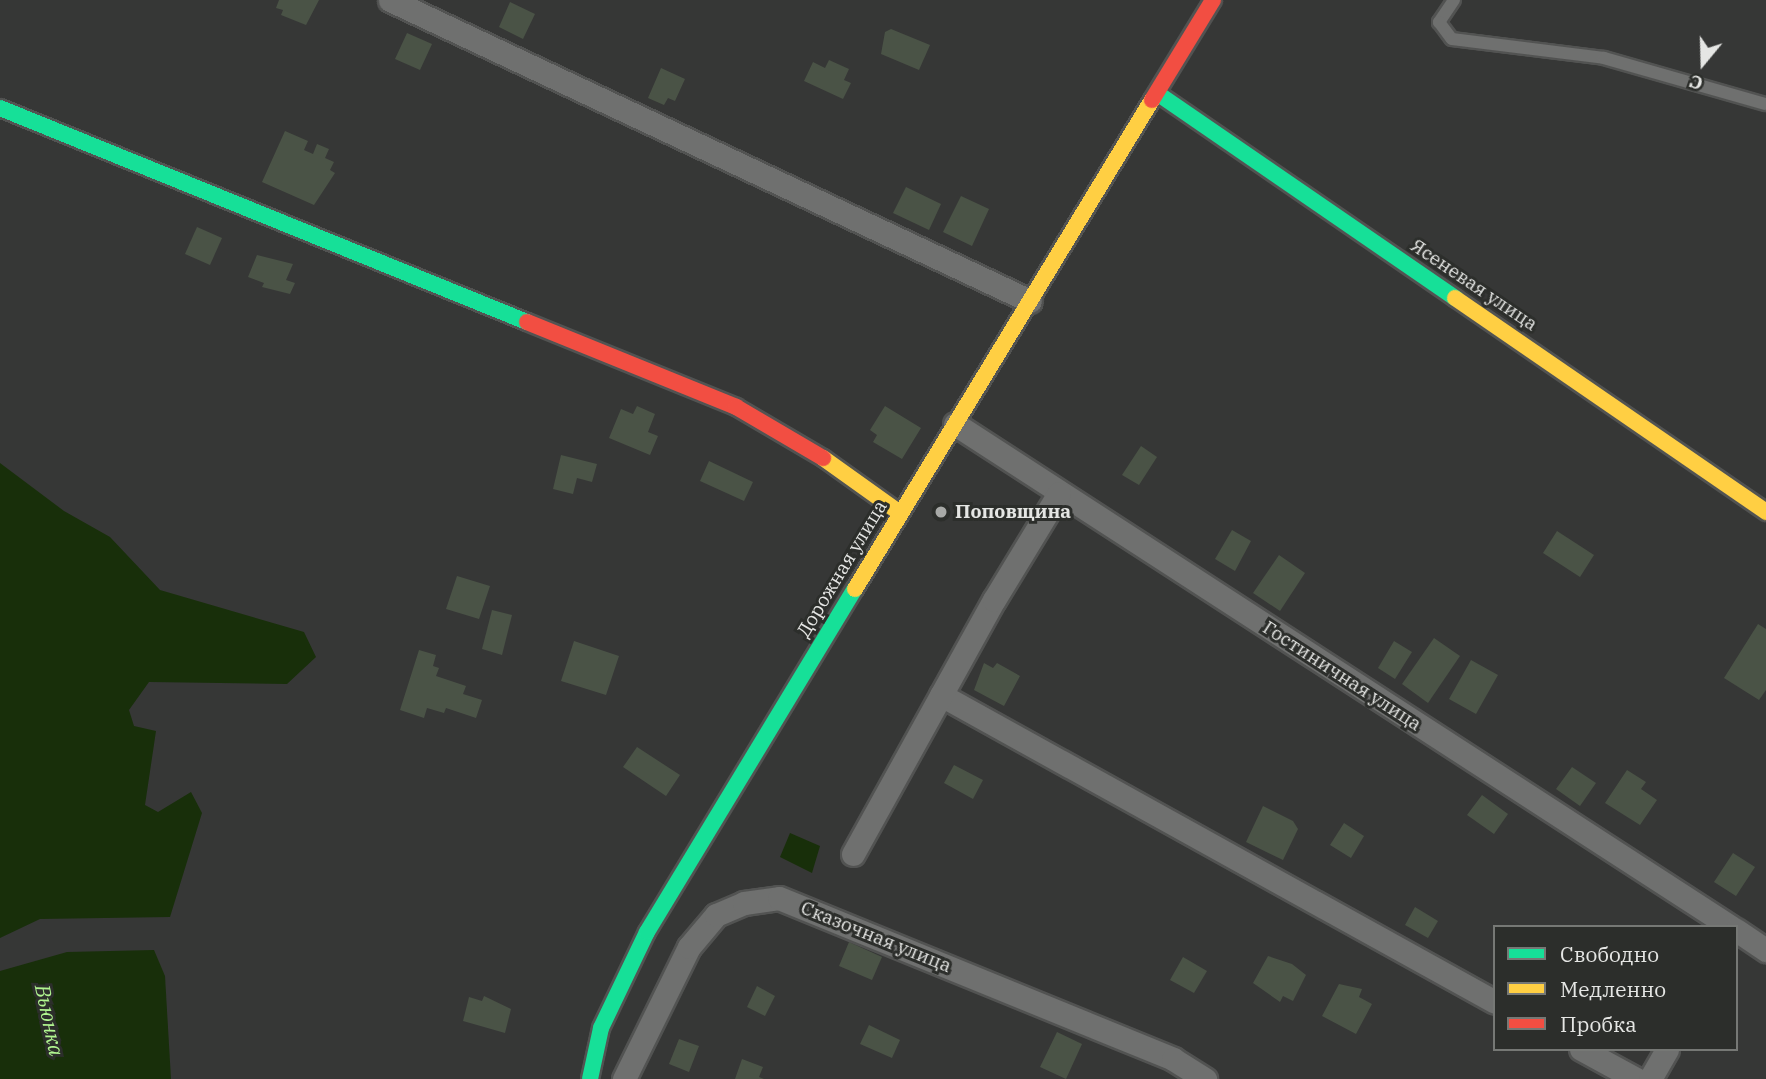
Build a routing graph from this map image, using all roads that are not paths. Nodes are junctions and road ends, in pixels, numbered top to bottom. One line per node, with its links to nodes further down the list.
1 (390, 0): 7 (street)
2 (1213, 0): 4 (main road, Дорожная улица)
3 (1454, 0): 5 (lane)
4 (1157, 93): 7 (main road, Дорожная улица); 10 (main road, Ясеневая улица)
5 (1766, 104)
6 (0, 108): 11 (main road)
7 (1030, 301): 8 (main road, Дорожная улица)
8 (955, 424): 9 (street, Гостиничная улица); 11 (main road, Дорожная улица)
9 (1059, 493): 12 (street); 14 (street, Гостиничная улица)
10 (1766, 512)
11 (900, 513): 20 (main road, Дорожная улица)
12 (942, 695): 13 (street); 17 (street)
13 (853, 854)
14 (1727, 925)
15 (1738, 932): 16 (street, Гостиничная улица)
16 (1766, 950)
17 (1493, 1001)
18 (1585, 1051): 25 (street)
19 (1666, 1051): 26 (street)
20 (590, 1079)
21 (624, 1079): 24 (street, Сказочная улица)
22 (630, 1079): 23 (street)
23 (638, 1079)
24 (1205, 1079)
25 (1636, 1079)
26 (1650, 1079)

